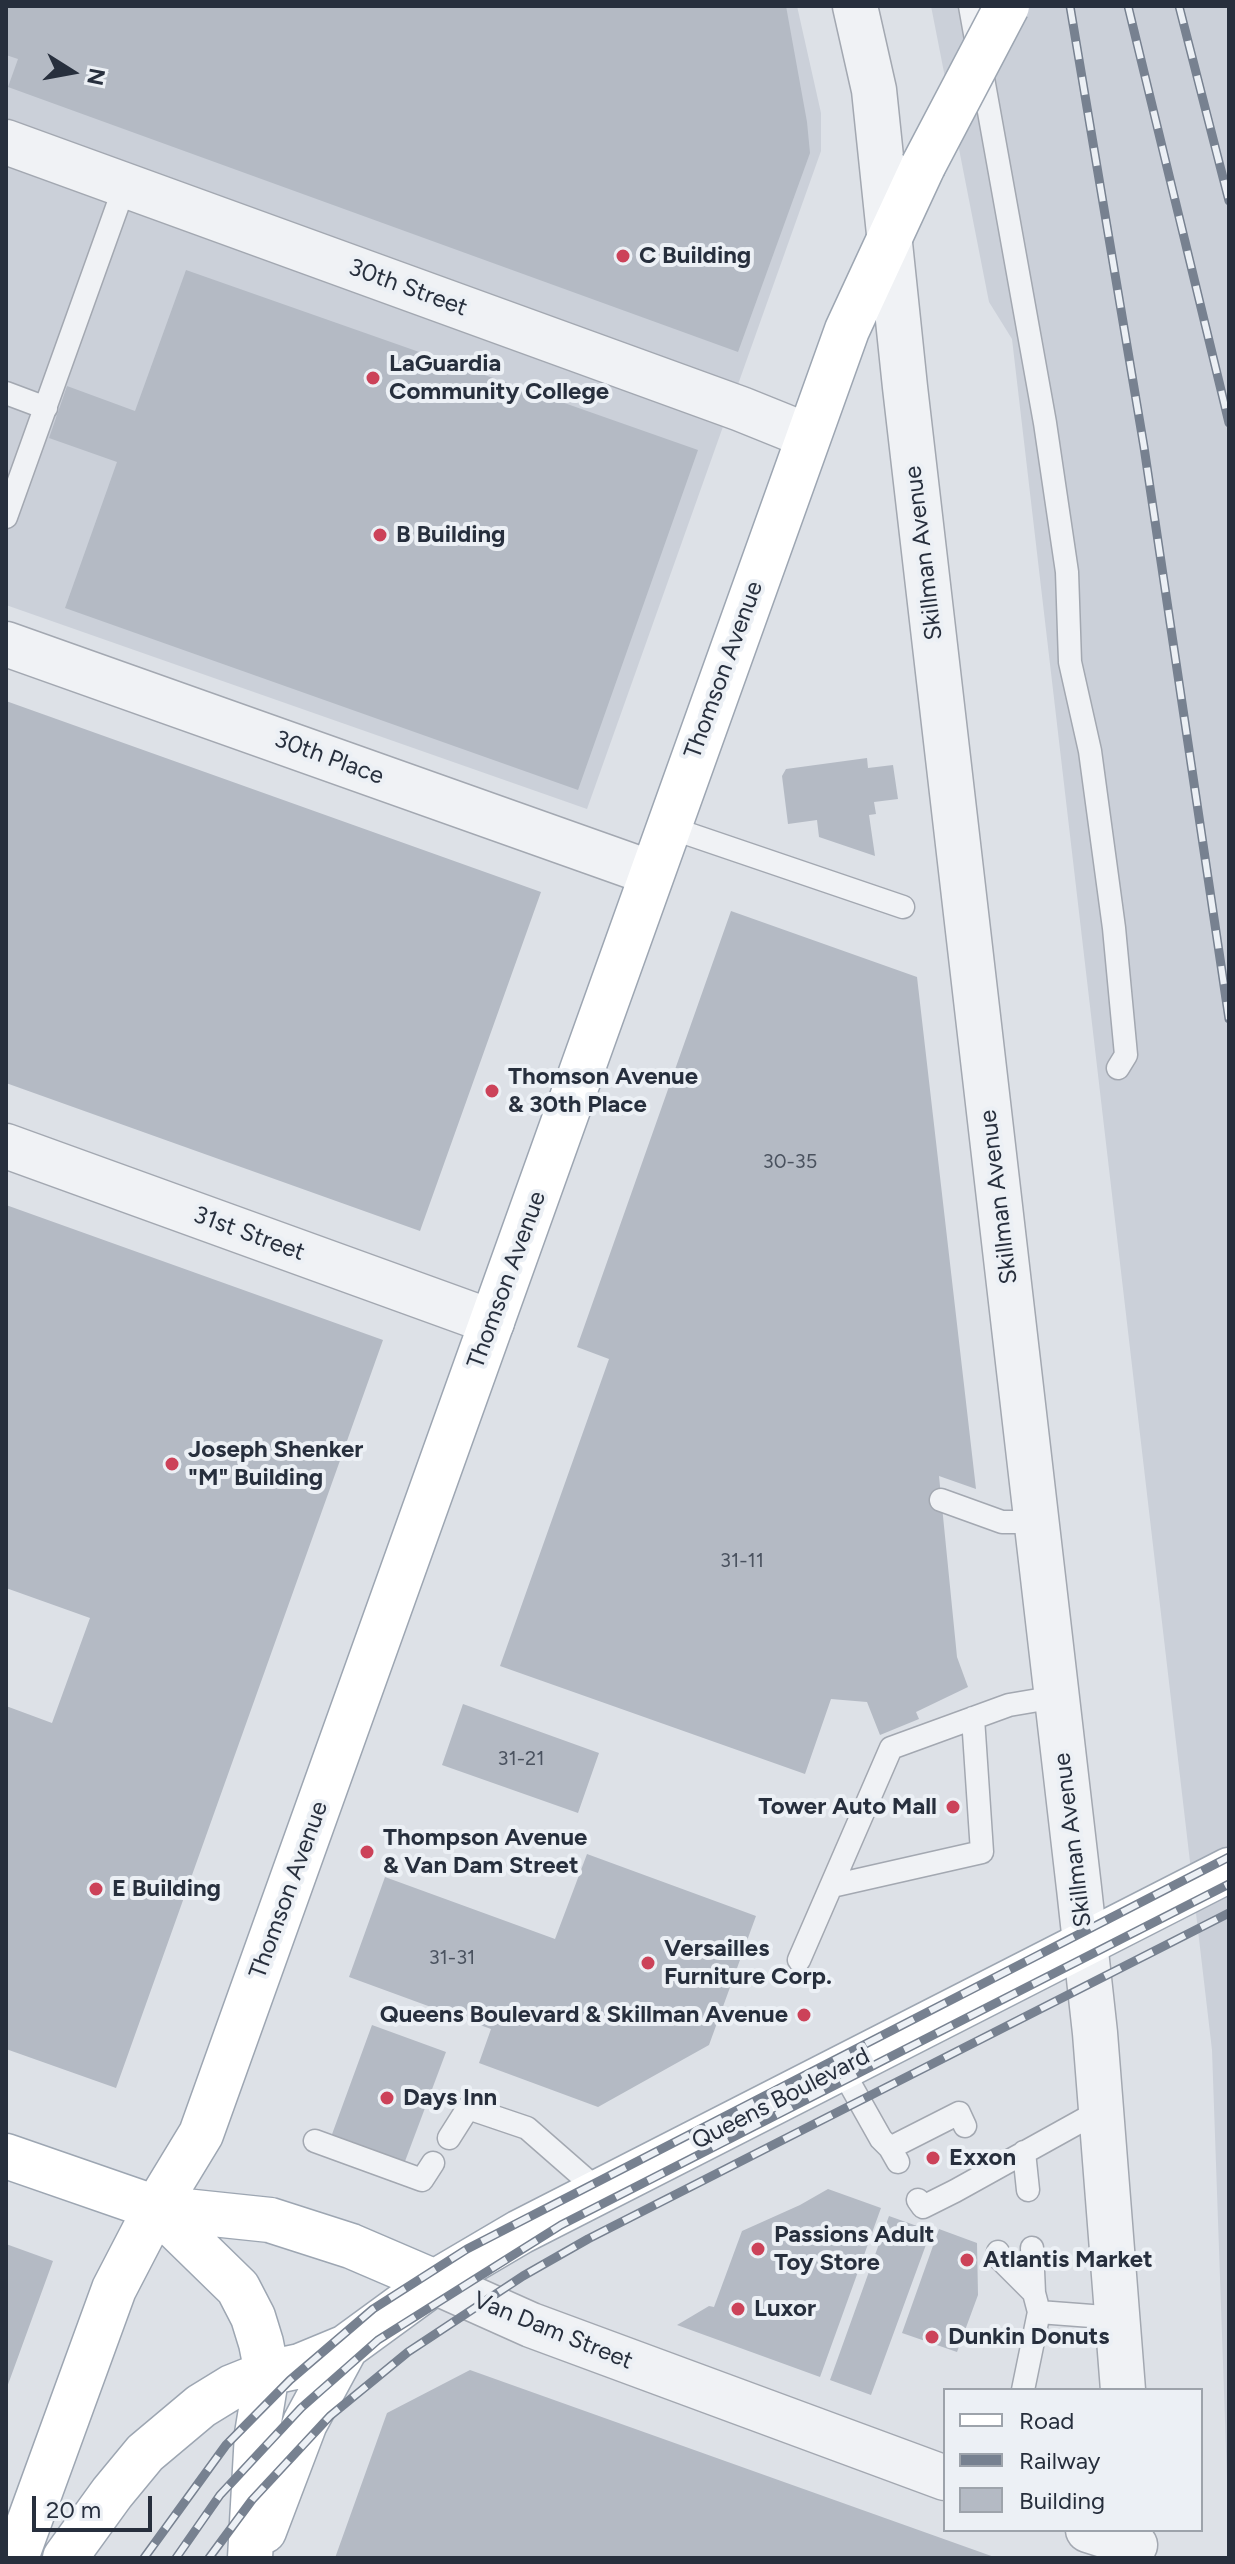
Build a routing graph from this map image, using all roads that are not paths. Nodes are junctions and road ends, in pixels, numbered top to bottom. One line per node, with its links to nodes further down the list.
1 (855, 6): 6 (street, Skillman Avenue)
2 (970, 6): 15 (lane)
3 (1007, 6): 6 (main road, Thomson Avenue, bridge)
4 (6, 142): 5 (street, 30th Street)
5 (125, 185): 8 (lane); 9 (street, 30th Street)
6 (888, 237): 9 (main road, Thomson Avenue); 19 (street, Skillman Avenue)
7 (6, 393): 8 (lane)
8 (46, 408): 10 (lane)
9 (808, 436): 12 (main road, Thomson Avenue)
10 (6, 517)
11 (6, 644): 13 (street, 30th Place)
12 (668, 827): 13 (main road, Thomson Avenue); 14 (lane)
13 (651, 873): 17 (main road, Thomson Avenue)
14 (903, 907)
15 (1118, 1068)
16 (6, 1146): 17 (street, 31st Street)
17 (492, 1322): 37 (main road, Thomson Avenue)
18 (941, 1500): 19 (lane)
19 (1035, 1522): 20 (street, Skillman Avenue)
20 (1056, 1697): 21 (lane); 24 (street, Skillman Avenue)
21 (973, 1718): 23 (lane); 23 (lane)
22 (1229, 1870): 24 (main road, Queens Boulevard)
23 (832, 1886): 25 (lane)
24 (1085, 1944): 26 (main road, Queens Boulevard); 27 (street, Skillman Avenue)
25 (799, 1960)
26 (841, 2068): 28 (lane); 35 (main road, Queens Boulevard)
27 (1101, 2110): 31 (lane); 42 (street, Skillman Avenue)
28 (965, 2126)
29 (449, 2138): 35 (lane)
30 (315, 2141): 33 (lane)
31 (1024, 2152): 34 (lane); 36 (lane)
32 (6, 2156): 37 (main road, Van Dam Street)
33 (433, 2163)
34 (1028, 2190)
35 (599, 2191): 40 (main road, Queens Boulevard)
36 (918, 2200)
37 (156, 2208): 40 (main road, Van Dam Street); 44 (main road, Van Dam Street); 50 (main road, Thomson Avenue)
38 (1032, 2248): 41 (lane)
39 (998, 2252): 41 (lane)
40 (435, 2282): 43 (main road, Queens Boulevard); 47 (street, Van Dam Street)
41 (1036, 2302): 42 (lane); 45 (lane)
42 (1118, 2318): 46 (street, Skillman Avenue)
43 (346, 2347): 44 (main road, Queens Boulevard); 52 (main road, Queens Boulevard)
44 (267, 2373): 51 (main road, Queens Boulevard); 52 (main road)
45 (1023, 2388)
46 (1123, 2388)
47 (943, 2477)
48 (1095, 2532): 49 (street)
49 (1135, 2544)
50 (16, 2558)
51 (65, 2558)
52 (252, 2558)

